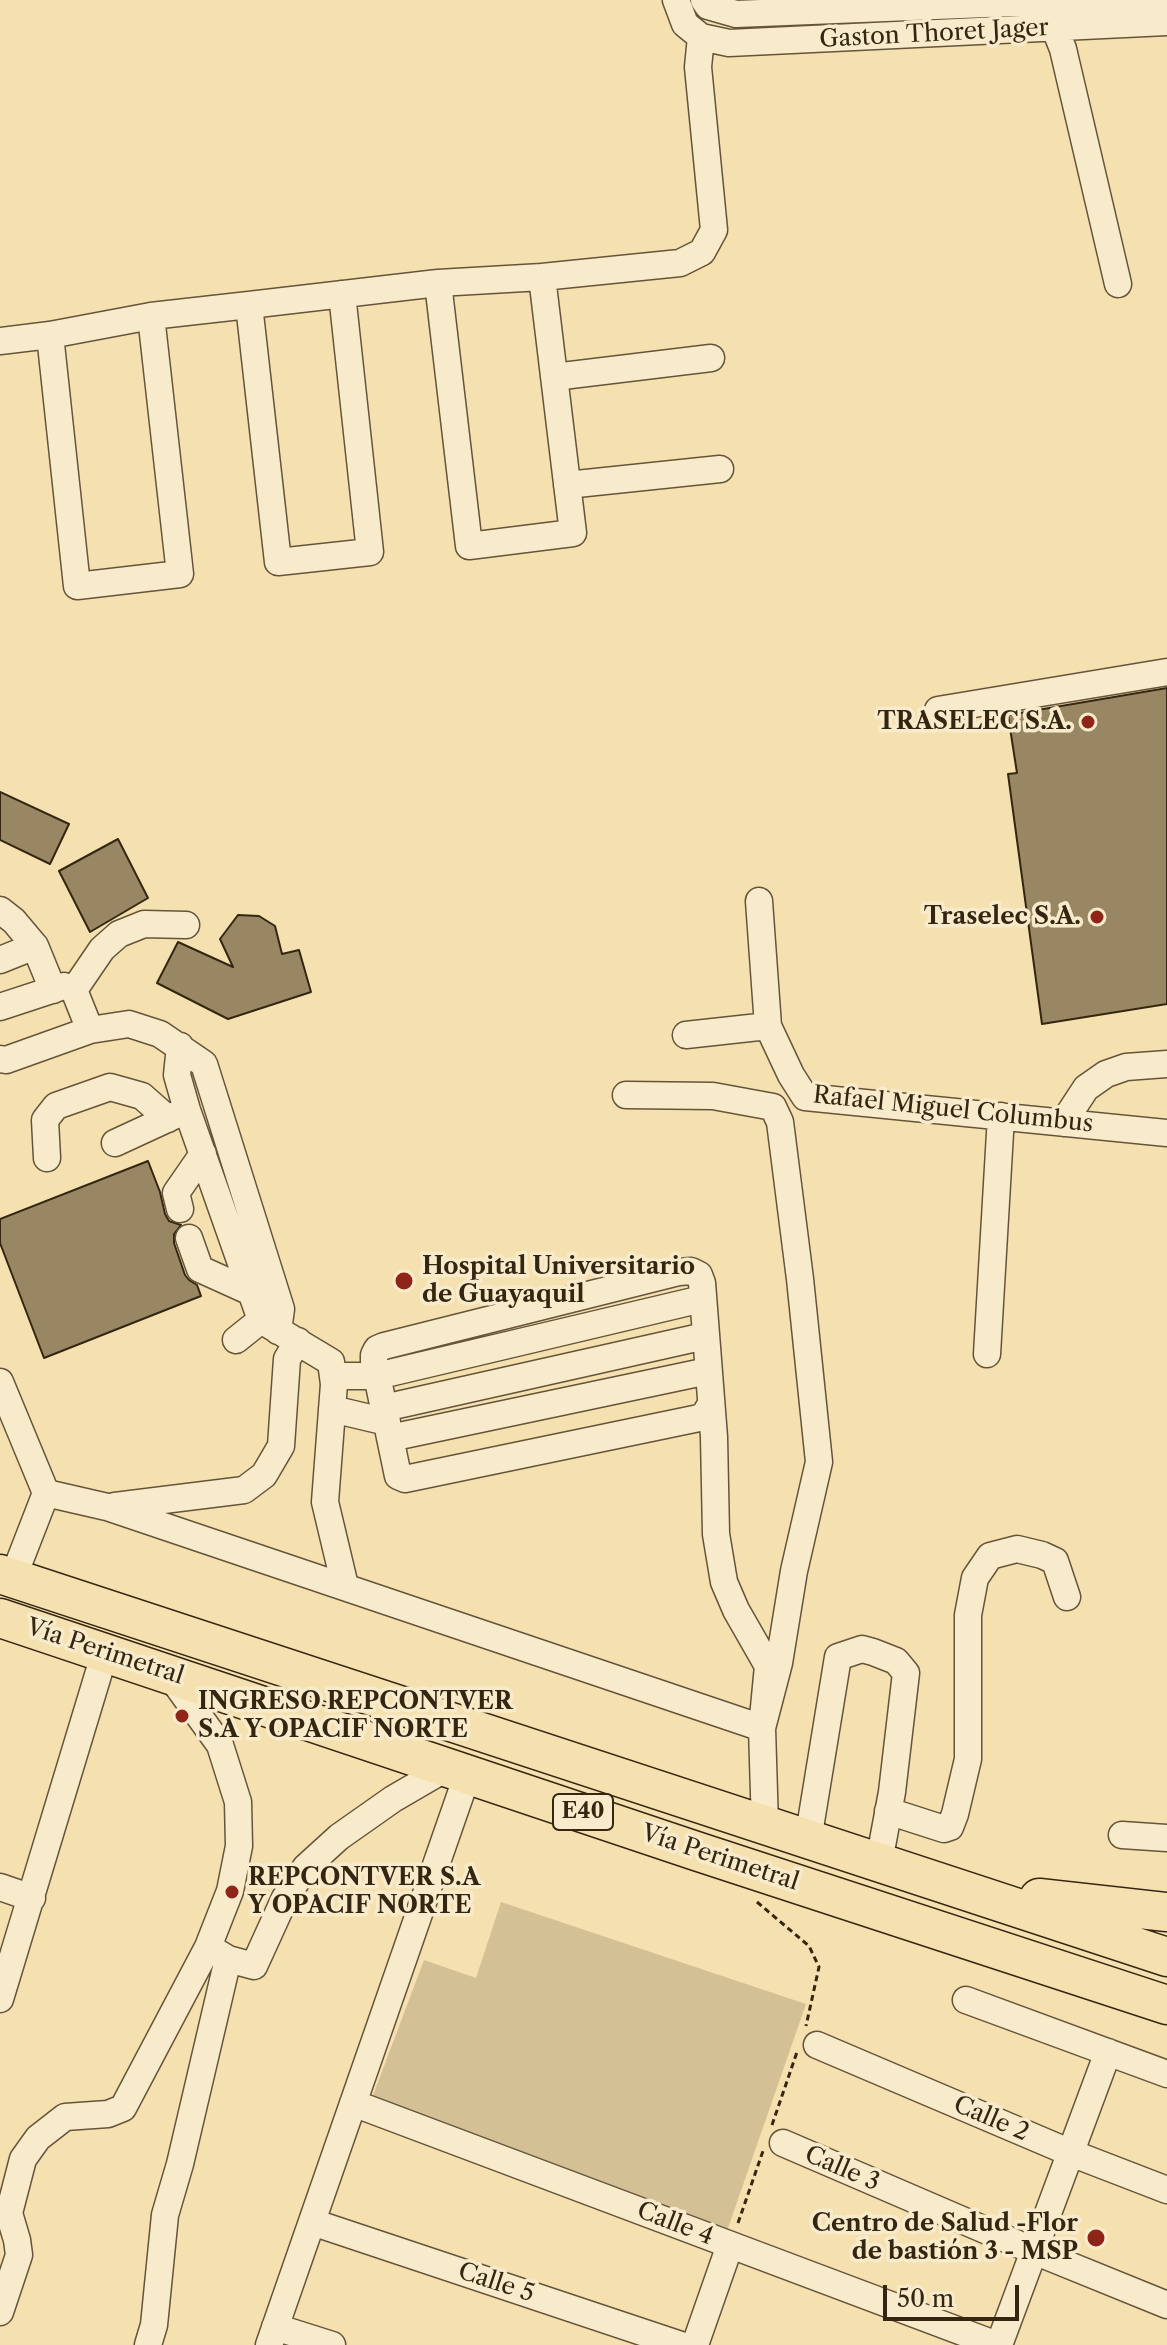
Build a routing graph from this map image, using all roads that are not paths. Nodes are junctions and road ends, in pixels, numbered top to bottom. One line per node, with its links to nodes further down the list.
1 (676, 0): 8 (street)
2 (1167, 2): 4 (street, Gaston Thoret Jager)
3 (706, 3): 4 (street, Gaston Thoret Jager)
4 (1010, 3): 7 (street)
5 (1167, 22): 6 (street, Gaston Thoret Jager)
6 (1055, 29): 7 (street, Gaston Thoret Jager); 11 (street)
7 (1012, 31): 8 (street, Gaston Thoret Jager)
8 (701, 37): 9 (street)
9 (542, 277): 10 (street); 18 (street)
10 (438, 283): 12 (street); 20 (street)
11 (1118, 284)
12 (342, 294): 13 (street); 13 (street)
13 (249, 305): 14 (street)
14 (151, 316): 15 (street); 15 (street)
15 (50, 335): 16 (street)
16 (0, 341)
17 (711, 358): 18 (street)
18 (554, 377): 20 (street)
19 (720, 469): 20 (street)
20 (567, 485)
21 (1167, 672): 22 (street)
22 (938, 710)
23 (759, 901): 30 (street)
24 (0, 910): 26 (street)
25 (186, 925): 28 (street)
26 (35, 946): 27 (street); 28 (street)
27 (0, 960)
28 (63, 990): 29 (street); 31 (street)
29 (0, 1007)
30 (768, 1026): 32 (street); 39 (street, Rafael Miguel Columbus)
31 (90, 1030): 33 (street); 34 (street)
32 (686, 1035)
33 (180, 1046): 37 (street); 38 (street)
34 (0, 1059)
35 (1167, 1064): 40 (street)
36 (626, 1095): 67 (street)
37 (216, 1098): 38 (street); 48 (street)
38 (178, 1114): 42 (street); 43 (street); 44 (street)
39 (1001, 1116): 40 (street, Rafael Miguel Columbus); 51 (street)
40 (1063, 1123): 41 (street, Rafael Miguel Columbus)
41 (1167, 1133)
42 (115, 1143)
43 (203, 1154): 45 (street); 47 (street)
44 (47, 1158)
45 (180, 1209)
46 (189, 1238): 47 (street)
47 (253, 1293): 48 (street)
48 (279, 1331): 50 (street); 53 (street); 60 (street)
49 (705, 1336): 52 (street); 54 (street); 58 (street)
50 (236, 1340)
51 (987, 1354)
52 (708, 1371): 56 (street); 58 (street)
53 (333, 1376): 54 (street); 57 (street)
54 (377, 1376): 58 (street)
55 (0, 1382): 59 (street)
56 (711, 1404): 58 (street); 67 (street)
57 (332, 1409): 58 (street); 62 (street)
58 (387, 1423)
59 (46, 1493): 60 (street); 61 (street)
60 (107, 1507): 62 (street)
61 (6, 1576): 70 (highway, Vía Perimetral / E40)
62 (345, 1586): 67 (street)
63 (1067, 1597): 69 (street)
64 (0, 1618): 65 (highway, Vía Perimetral / E40)
65 (105, 1652): 66 (highway, Vía Perimetral / E40); 77 (street)
66 (168, 1673): 68 (highway, Vía Perimetral / E40); 79 (street)
67 (762, 1728): 70 (street)
68 (458, 1770): 79 (street); 83 (highway, Vía Perimetral / E40); 87 (street)
69 (888, 1811): 73 (street); 74 (street)
70 (765, 1826): 73 (highway, Vía Perimetral / E40)
71 (1122, 1835): 72 (street)
72 (1167, 1838)
73 (808, 1840): 74 (highway, Vía Perimetral / E40)
74 (879, 1862): 76 (highway, Vía Perimetral / E40)
75 (0, 1887): 77 (street)
76 (969, 1891): 78 (highway); 80 (highway, Vía Perimetral / E40)
77 (32, 1898): 81 (street)
78 (1167, 1912)
79 (218, 1953): 95 (street); 97 (street)
80 (1167, 1957)
81 (0, 1999)
82 (966, 2000): 85 (street)
83 (1167, 2005)
84 (808, 2039): 89 (street, Calle 2)
85 (1108, 2052): 86 (street); 89 (street)
86 (1167, 2074)
87 (353, 2103): 91 (street); 92 (street, Calle 4)
88 (773, 2139): 93 (street, Calle 3)
89 (1071, 2153): 90 (street, Calle 2); 93 (street)
90 (1167, 2190)
91 (312, 2222): 96 (street); 99 (street, Calle 5)
92 (730, 2245): 100 (street); 101 (street, Calle 4)
93 (1034, 2251): 94 (street, Calle 3); 101 (street)
94 (1167, 2305)
95 (0, 2312)
96 (272, 2336): 98 (street)
97 (148, 2345)
98 (332, 2345)
99 (681, 2345)
100 (695, 2345)
101 (998, 2345)

